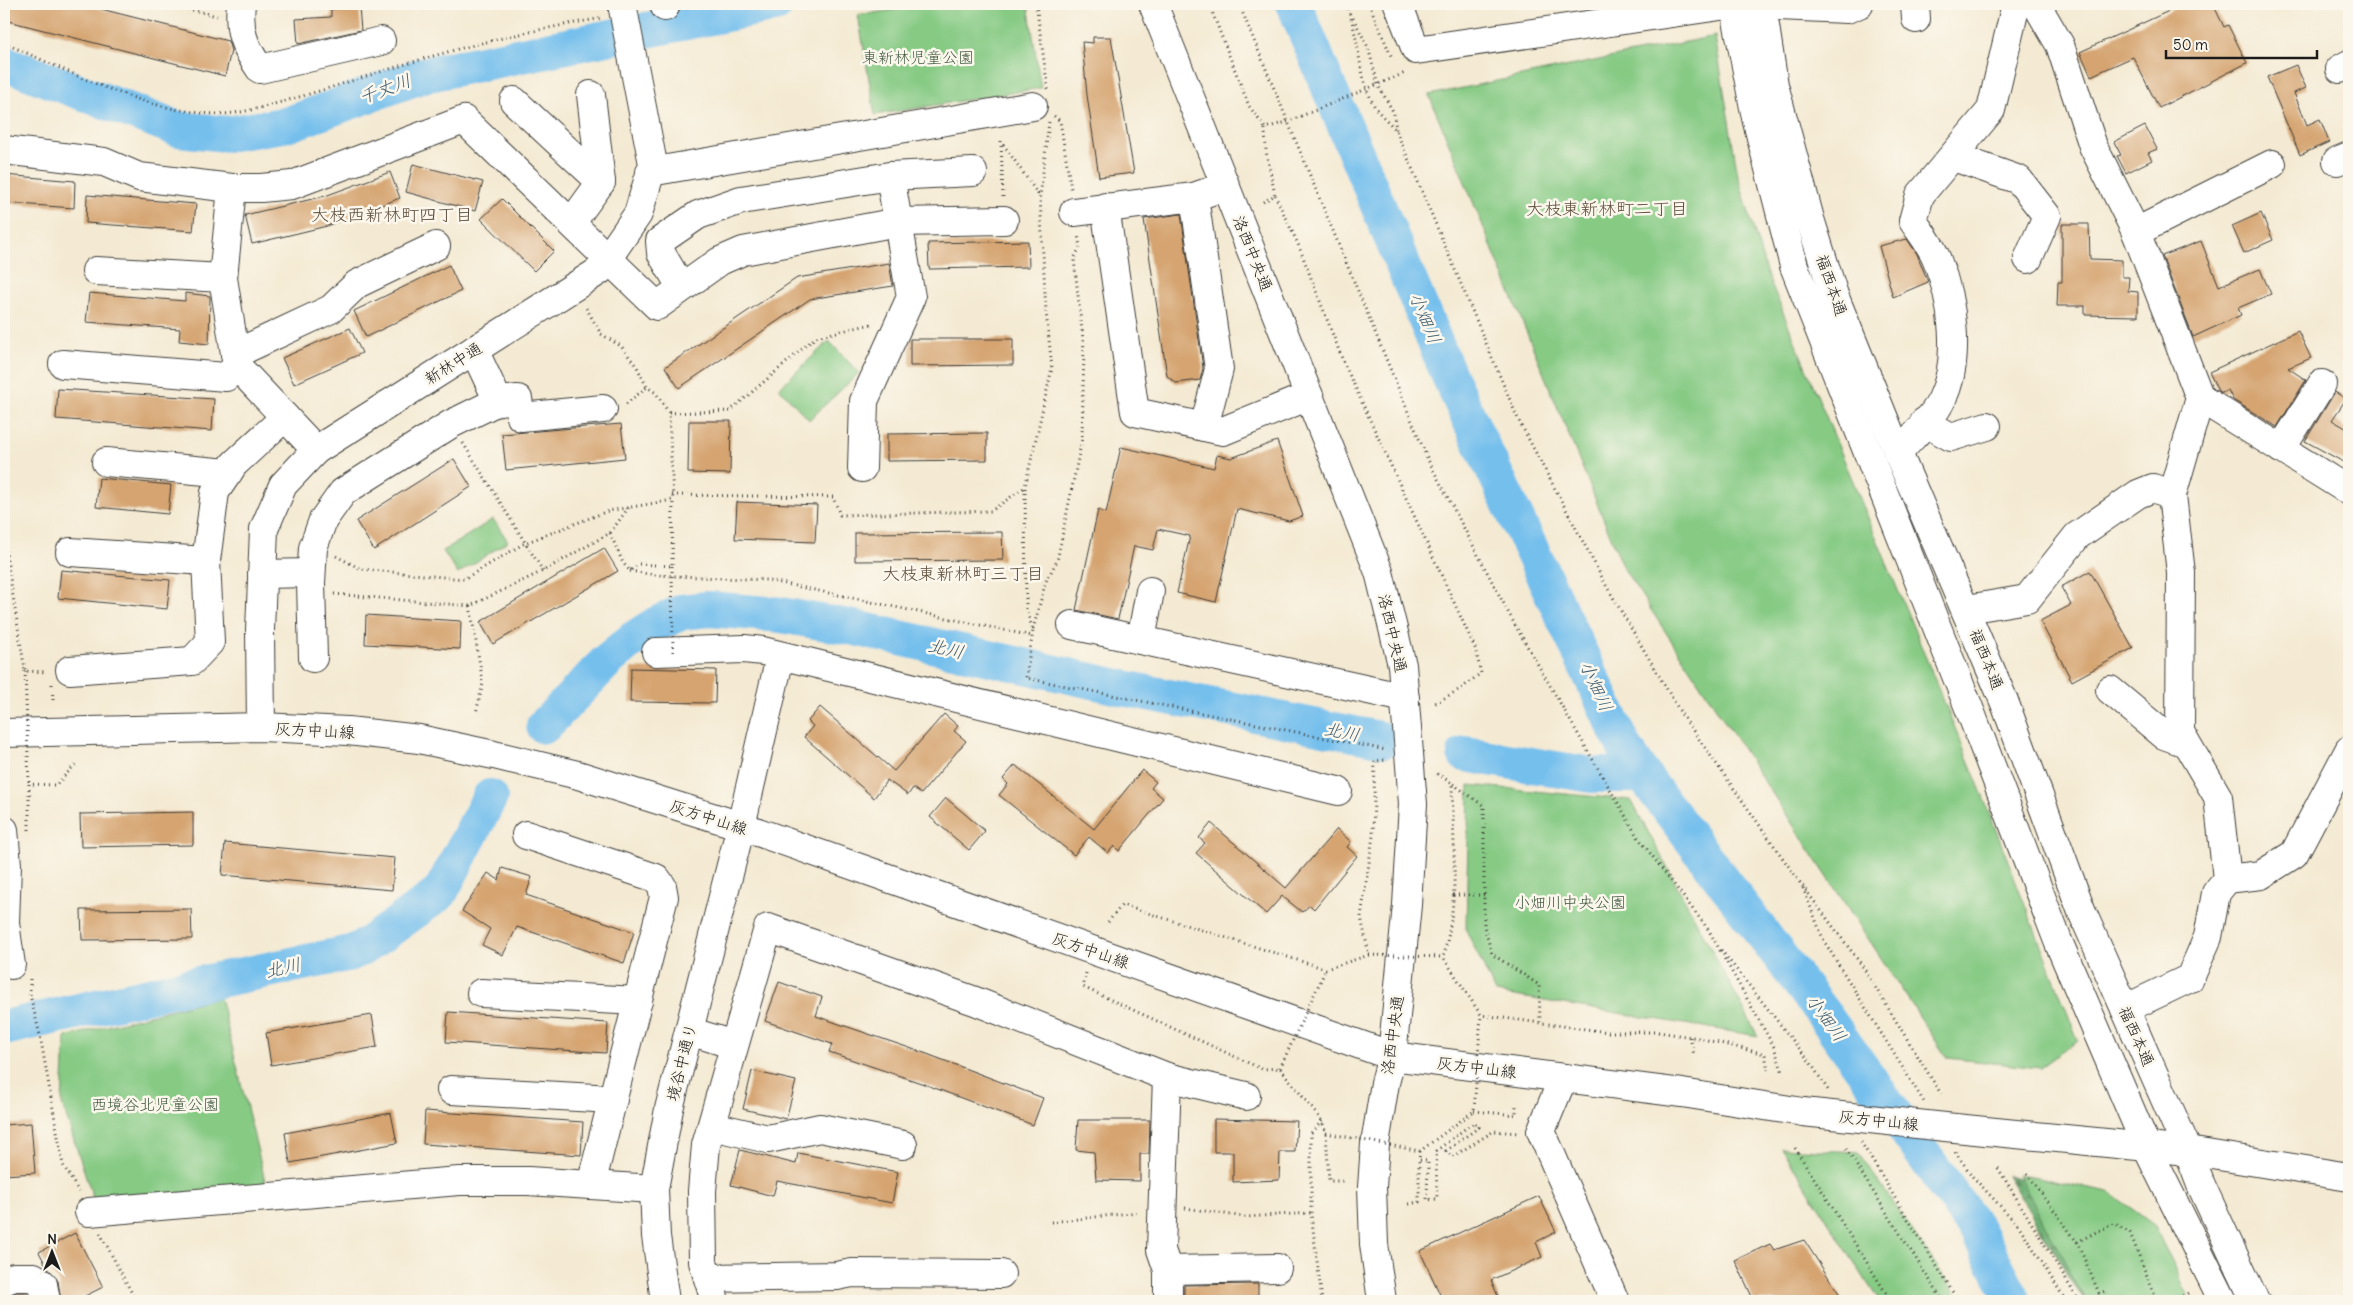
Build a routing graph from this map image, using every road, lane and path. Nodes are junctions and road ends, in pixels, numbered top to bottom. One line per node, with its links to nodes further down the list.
1 (168, 4): 13 (path)
2 (1036, 4): 21 (path)
3 (1153, 4): 33 (street, 洛西中央通)
4 (1209, 4): 24 (path)
5 (1239, 4): 23 (path)
6 (1346, 4): 16 (path)
7 (1398, 4): 14 (street)
8 (1734, 4): 12 (street); 14 (street); 161 (street, 福西本通)
9 (1859, 4): 12 (street)
10 (2016, 4): 27 (street)
11 (2036, 4): 44 (street)
12 (1762, 5): 69 (street, 福西本通)
13 (240, 12): 17 (street)
14 (1600, 14)
15 (624, 15): 29 (street, 新林中通)
16 (1351, 16): 19 (path); 25 (path)
17 (381, 41)
18 (1405, 73): 19 (path, bridge)
19 (1378, 85): 23 (path, bridge); 25 (path)
20 (592, 95): 32 (street)
21 (1041, 100): 29 (street)
22 (514, 101): 32 (street)
23 (1287, 122): 24 (path); 144 (path)
24 (1265, 128): 35 (path)
25 (1396, 130): 122 (path)
26 (4, 150): 34 (street)
27 (1954, 157): 47 (street); 63 (street)
28 (2272, 164): 44 (street)
29 (650, 172): 46 (street, 新林中通)
30 (973, 172): 31 (street)
31 (890, 176): 43 (street); 50 (street)
32 (601, 182): 42 (street)
33 (1226, 186): 37 (street); 57 (street, 洛西中央通)
34 (232, 188): 42 (street); 49 (street)
35 (1275, 195): 38 (path); 106 (path)
36 (1040, 197): 40 (path); 41 (path); 73 (path)
37 (1194, 197): 39 (street); 65 (street)
38 (1263, 202)
39 (1105, 207): 40 (street); 65 (street)
40 (1074, 212): 94 (path)
41 (1004, 220): 43 (street)
42 (572, 222): 46 (street)
43 (898, 222): 50 (street); 52 (street)
44 (2136, 232): 58 (street)
45 (436, 246): 54 (street)
46 (609, 257): 50 (street); 51 (street, 新林中通)
47 (2028, 259)
48 (96, 271): 49 (street)
49 (223, 278): 54 (street)
50 (681, 286)
51 (570, 289): 53 (street, 新林中通); 61 (path)
52 (901, 318): 61 (path); 71 (street)
53 (474, 350): 59 (street); 68 (street, 新林中通)
54 (236, 360): 55 (street); 62 (street)
55 (63, 364)
56 (2322, 384): 67 (street)
57 (1309, 396): 65 (street); 104 (street, 洛西中央通)
58 (2200, 398): 67 (street); 76 (street)
59 (498, 401): 60 (street); 64 (street)
60 (602, 409)
61 (669, 414): 75 (path)
62 (285, 417): 68 (street); 72 (street)
63 (1924, 422): 66 (street); 69 (street)
64 (450, 424): 81 (path); 89 (street)
65 (1204, 426)
66 (1987, 426)
67 (2281, 449): 74 (street)
68 (316, 450): 88 (street, 新林中通)
69 (1898, 453): 92 (street, 福西本通)
70 (106, 462): 72 (street)
71 (862, 468)
72 (228, 472): 83 (street)
73 (1025, 487): 75 (path); 94 (path)
74 (2349, 491)
75 (672, 495): 77 (path)
76 (2172, 495): 92 (street); 110 (street)
77 (673, 500): 78 (path); 84 (path)
78 (629, 507): 79 (path); 81 (path)
79 (610, 533): 86 (path); 87 (path)
80 (4, 540): 101 (path)
81 (525, 543): 85 (path); 86 (path)
82 (70, 552): 83 (street)
83 (206, 561): 102 (street)
84 (672, 566): 87 (path); 97 (path, bridge)
85 (361, 569)
86 (542, 571): 91 (path)
87 (630, 571): 95 (path)
88 (262, 574): 89 (street); 108 (street, 新林中通)
89 (311, 582): 91 (path); 99 (street)
90 (1150, 591): 96 (street)
91 (470, 606): 107 (path)
92 (1967, 609): 134 (street, 福西本通)
93 (1072, 625): 96 (street)
94 (1033, 630): 95 (path)
95 (1032, 636): 112 (path)
96 (1141, 640): 104 (street)
97 (664, 652): 98 (street)
98 (780, 657): 117 (street); 118 (street, 境谷中通り)
99 (313, 658)
100 (4, 659): 105 (path)
101 (25, 671): 102 (path); 114 (path, bridge)
102 (60, 671)
103 (2110, 690): 110 (street)
104 (1405, 698): 141 (street, 洛西中央通)
105 (6, 701)
106 (1432, 705)
107 (476, 713)
108 (261, 727): 109 (street, 灰方中山線); 118 (street, 灰方中山線)
109 (4, 733)
110 (2186, 743): 121 (street)
111 (2349, 750): 121 (street)
112 (1396, 752)
113 (1390, 760): 126 (path)
114 (75, 765)
115 (1437, 774): 116 (path)
116 (1452, 783): 123 (path); 124 (path)
117 (1338, 790)
118 (741, 826): 137 (street, 境谷中通り); 141 (street, 灰方中山線)
119 (4, 830): 128 (street)
120 (526, 835): 133 (street)
121 (2227, 879): 134 (street)
122 (1801, 884): 148 (path); 152 (path)
123 (1453, 895): 124 (path); 127 (path)
124 (1484, 895): 136 (path)
125 (1108, 922): 129 (path)
126 (1369, 955): 127 (path, bridge); 129 (path)
127 (1443, 957): 135 (path)
128 (11, 965)
129 (1326, 969): 142 (path, bridge)
130 (1086, 972): 142 (path)
131 (482, 993): 133 (street)
132 (30, 995): 173 (path)
133 (638, 1001): 150 (street)
134 (2125, 1009): 164 (street, 福西本通)
135 (1481, 1015): 136 (path); 153 (path, bridge)
136 (1540, 1022): 138 (path)
137 (689, 1031): 139 (street); 171 (street, 境谷中通り)
138 (1690, 1037): 140 (path); 143 (path)
139 (734, 1045): 145 (street); 156 (street)
140 (1694, 1055)
141 (1392, 1056): 146 (street, 灰方中山線); 186 (street, 洛西中央通)
142 (1280, 1068): 154 (path)
143 (1768, 1070)
144 (1783, 1073)
145 (1167, 1077): 149 (street); 176 (street)
146 (1563, 1078): 158 (street, 灰方中山線, bridge); 187 (street)
147 (451, 1090): 150 (street)
148 (1941, 1094)
149 (1246, 1096)
150 (613, 1099): 170 (street)
151 (1516, 1106): 153 (path)
152 (1927, 1106)
153 (1474, 1111): 163 (path, bridge)
154 (1322, 1121): 157 (path); 185 (path)
155 (1519, 1125): 165 (path)
156 (712, 1126): 159 (street); 179 (street)
157 (1326, 1133): 163 (path, bridge); 169 (path)
158 (1953, 1137): 161 (street, 灰方中山線); 190 (path)
159 (903, 1145)
160 (1796, 1148): 188 (path)
161 (2147, 1148): 164 (street, 灰方中山線); 195 (street, 福西本通)
162 (1846, 1150): 189 (path)
163 (1420, 1151): 165 (path)
164 (2188, 1152): 168 (street, 灰方中山線); 196 (street, 福西本通)
165 (1419, 1160): 172 (path)
166 (1998, 1168): 191 (path)
167 (2027, 1173): 174 (path)
168 (2349, 1177)
169 (1344, 1181)
170 (592, 1185): 171 (street); 173 (street)
171 (654, 1189): 183 (street, 境谷中通り)
172 (1408, 1204)
173 (89, 1212): 182 (path)
174 (2077, 1242): 192 (path); 193 (path)
175 (1277, 1268): 176 (street)
176 (1168, 1270): 184 (street)
177 (1001, 1274): 179 (street)
178 (4, 1281): 181 (street)
179 (712, 1290)
180 (2190, 1292): 194 (path)
181 (46, 1301)
182 (136, 1301)
183 (665, 1301)
184 (1168, 1301)
185 (1322, 1301)
186 (1382, 1301)
187 (1615, 1301)
188 (1892, 1301)
189 (1943, 1301)
190 (2066, 1301)
191 (2079, 1301)
192 (2111, 1301)
193 (2157, 1301)
194 (2174, 1301)
195 (2223, 1301)
196 (2255, 1301)

